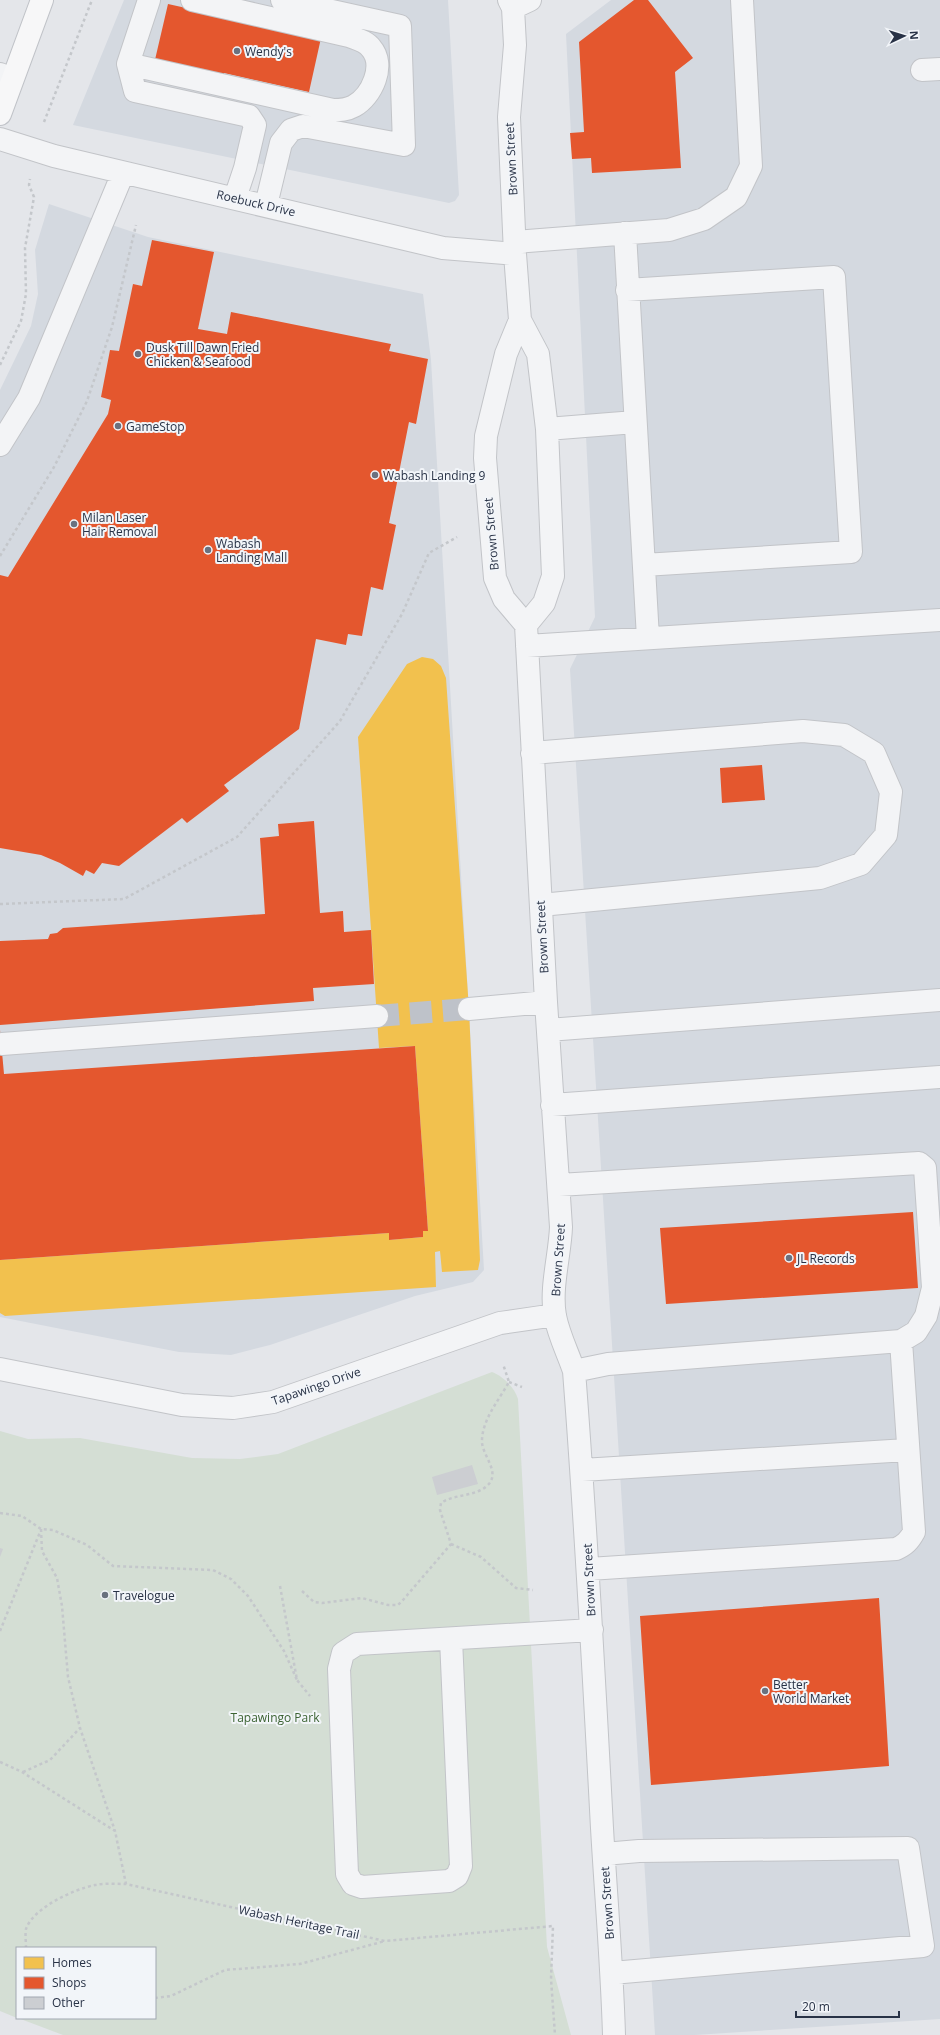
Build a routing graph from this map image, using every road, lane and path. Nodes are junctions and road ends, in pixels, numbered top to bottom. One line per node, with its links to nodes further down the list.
1 (92, 0): 10 (path)
2 (149, 0): 8 (street)
3 (192, 0): 8 (street)
4 (282, 0): 16 (street)
5 (742, 0): 18 (street, Roebuck Drive)
6 (37, 2): 9 (main road)
7 (517, 3): 19 (street, Brown Street)
8 (128, 64): 15 (street)
9 (6, 77): 11 (main road)
10 (47, 112)
11 (0, 114)
12 (0, 139): 13 (street, Roebuck Drive)
13 (123, 173): 15 (street, Roebuck Drive); 25 (street)
14 (29, 185): 22 (path)
15 (235, 198): 16 (street, Roebuck Drive)
16 (266, 205): 19 (street, Roebuck Drive)
17 (136, 225): 27 (path)
18 (625, 233): 19 (street, Roebuck Drive); 20 (street)
19 (515, 248): 21 (street, Brown Street)
20 (627, 290): 23 (street); 28 (street)
21 (520, 320): 24 (street, Brown Street); 30 (street, Brown Street)
22 (0, 365)
23 (635, 422): 24 (street); 28 (street)
24 (547, 429): 30 (street, Brown Street)
25 (0, 446)
26 (457, 537): 33 (path)
27 (0, 556)
28 (644, 565): 31 (street)
29 (940, 620): 31 (street)
30 (526, 635): 31 (street); 32 (street, Brown Street)
31 (648, 638)
32 (532, 753): 34 (street, Brown Street); 34 (street)
33 (0, 904)
34 (541, 905): 36 (street, Brown Street)
35 (940, 1000): 39 (street)
36 (546, 1002): 37 (street); 39 (street, Brown Street)
37 (469, 1009)
38 (377, 1016): 40 (street)
39 (548, 1030): 42 (street, Brown Street)
40 (2, 1044)
41 (940, 1077): 42 (street)
42 (552, 1105): 43 (street, Brown Street)
43 (559, 1185): 44 (street, Brown Street); 45 (street)
44 (555, 1315): 47 (street, Tapawingo Drive); 48 (street, Brown Street)
45 (901, 1341): 48 (street); 51 (street)
46 (503, 1364): 49 (path)
47 (0, 1369)
48 (574, 1372): 52 (street, Brown Street)
49 (510, 1382): 50 (path); 55 (path)
50 (522, 1387)
51 (907, 1450): 52 (street); 56 (street)
52 (582, 1470): 56 (street, Brown Street)
53 (0, 1513): 54 (path)
54 (41, 1529): 60 (path); 63 (path); 65 (path)
55 (451, 1544): 58 (path); 59 (path)
56 (589, 1569): 61 (street, Brown Street)
57 (280, 1586): 63 (path)
58 (533, 1590)
59 (302, 1591)
60 (0, 1630)
61 (592, 1630): 62 (street); 69 (street, Brown Street)
62 (451, 1639): 64 (street); 64 (street)
63 (297, 1680): 64 (path)
64 (341, 1710)
65 (80, 1728): 67 (path); 68 (path)
66 (0, 1762): 67 (path)
67 (22, 1772): 68 (path)
68 (115, 1831): 70 (path)
69 (604, 1854): 73 (street, Brown Street); 73 (street)
70 (126, 1884): 71 (path, Wabash Heritage Trail); 72 (path, Wabash Heritage Trail)
71 (385, 1941): 74 (path); 75 (path, Wabash Heritage Trail)
72 (26, 1947)
73 (612, 1973): 76 (street, Brown Street)
74 (156, 1998)
75 (555, 2035)
76 (614, 2035)

